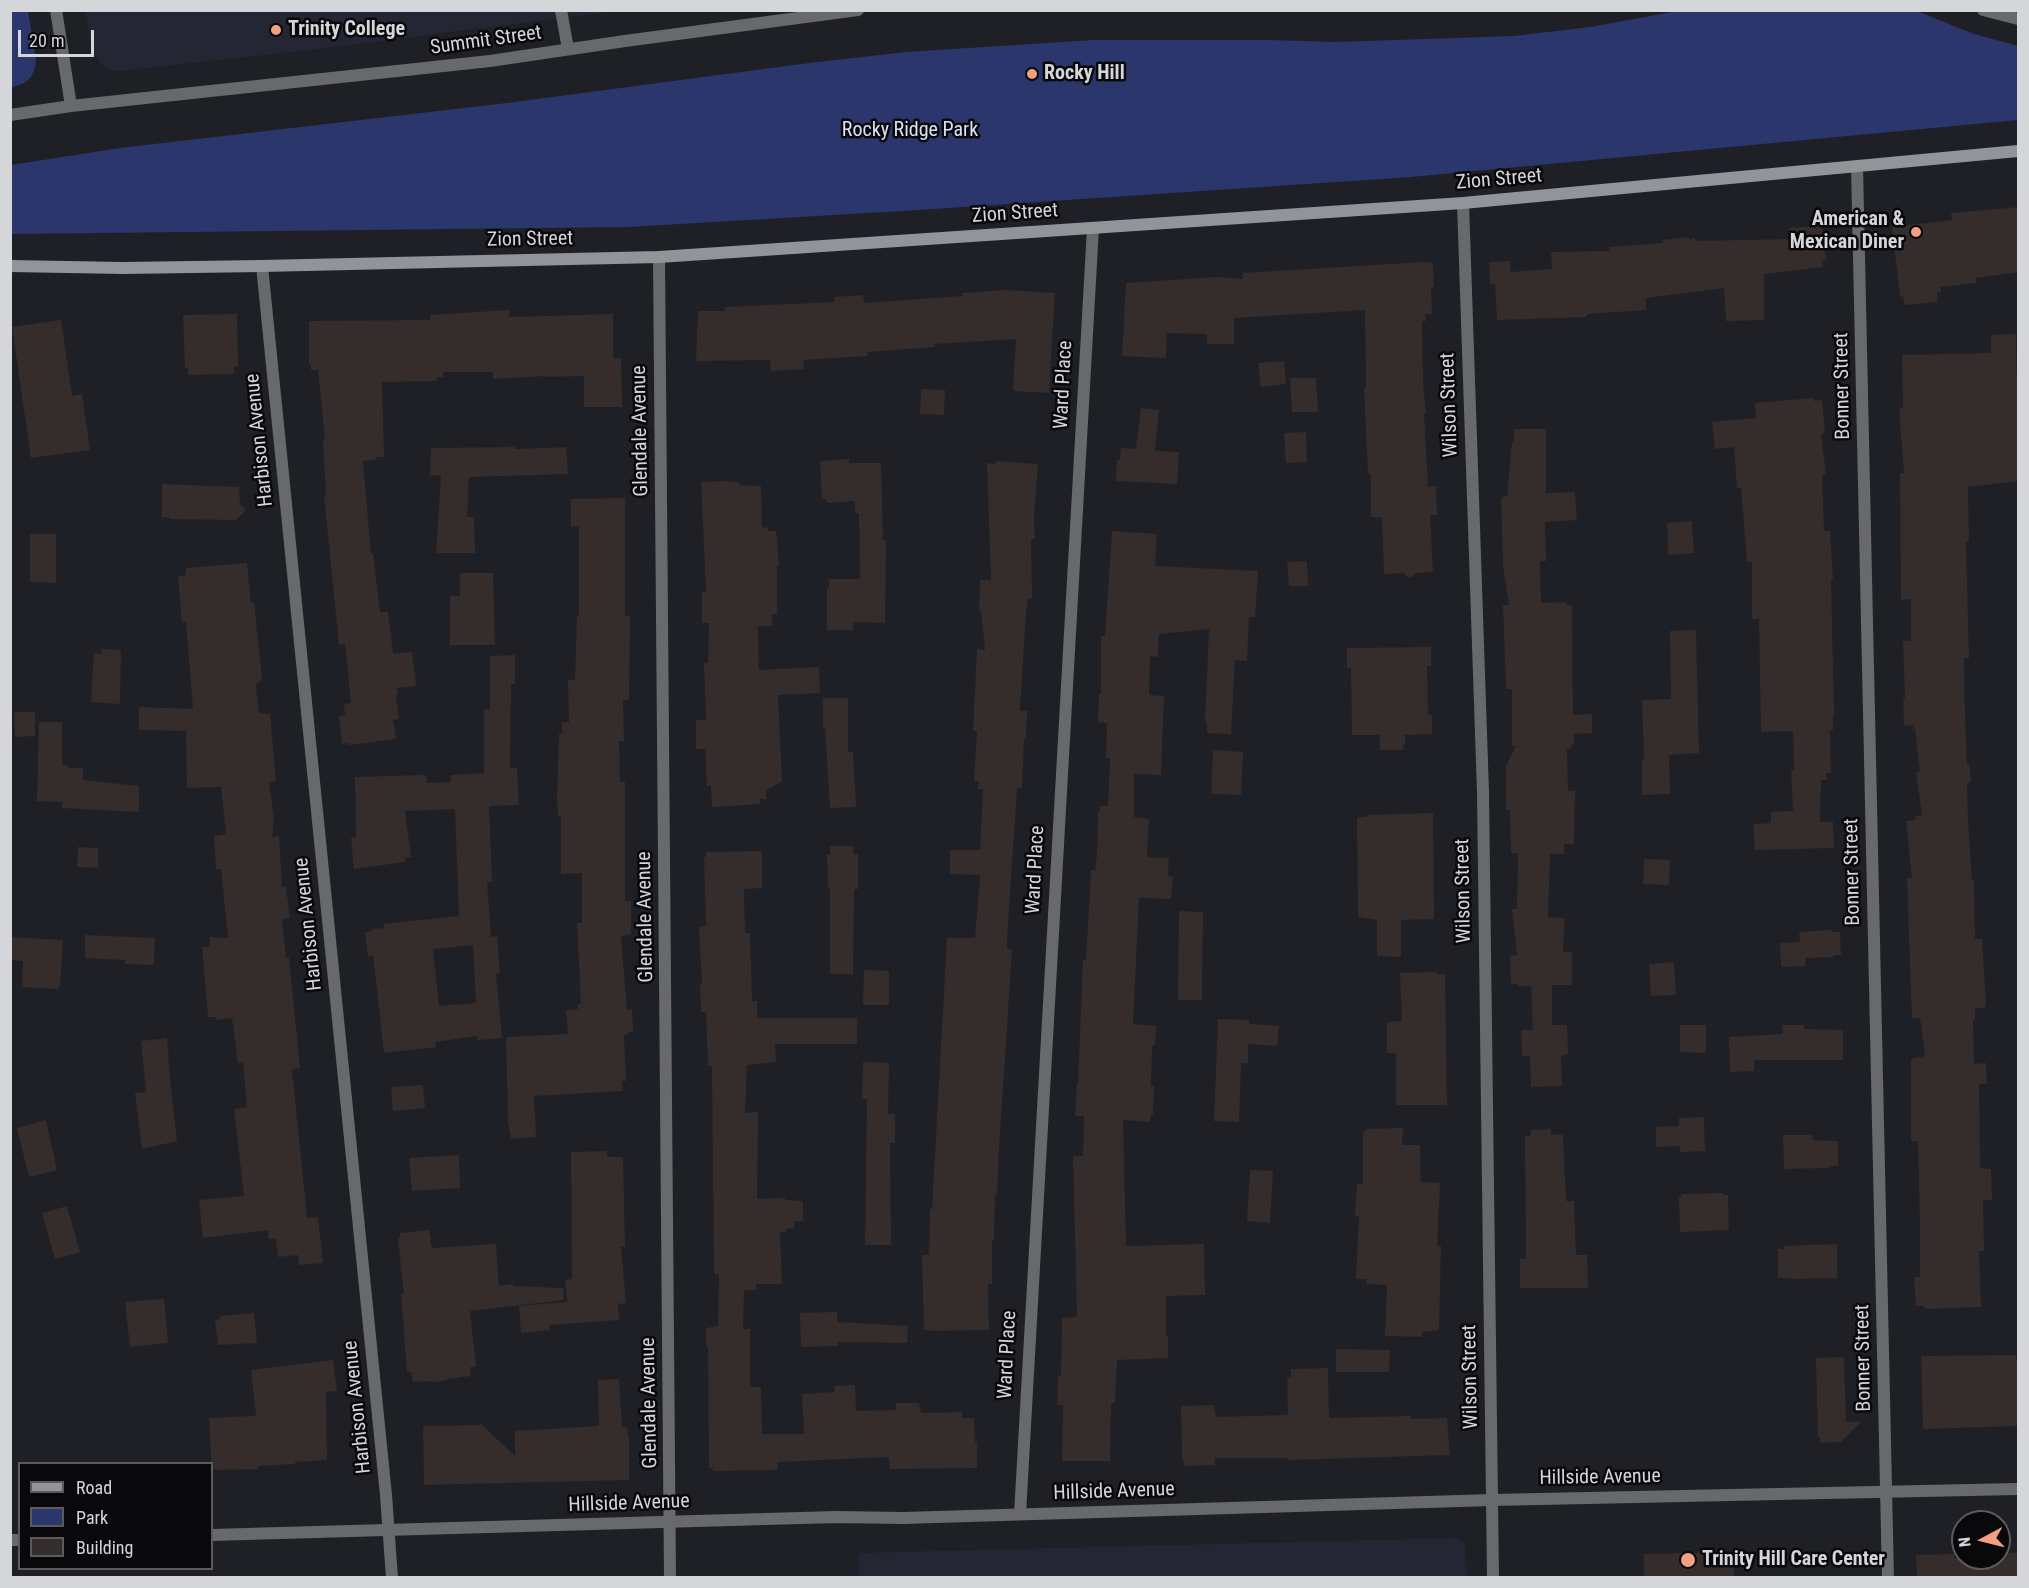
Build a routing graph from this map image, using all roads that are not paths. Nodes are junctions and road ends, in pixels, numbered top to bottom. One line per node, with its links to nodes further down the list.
1 (56, 10): 7 (street)
2 (561, 10): 6 (street)
3 (858, 10): 6 (street, Summit Street)
4 (1983, 10): 5 (street)
5 (2019, 19)
6 (568, 49): 7 (street, Summit Street)
7 (71, 106): 8 (street, Summit Street)
8 (10, 115)
9 (2019, 151): 10 (main road, Zion Street)
10 (1857, 166): 11 (main road, Zion Street); 17 (street, Bonner Street)
11 (1463, 203): 12 (main road, Zion Street); 18 (street, Wilson Street)
12 (1094, 228): 13 (main road, Zion Street); 19 (street, Ward Place)
13 (659, 256): 15 (main road, Zion Street); 20 (street, Glendale Avenue)
14 (10, 266): 15 (main road, Zion Street)
15 (262, 266): 21 (street, Harbison Avenue)
16 (2019, 1489): 17 (street, Hillside Avenue)
17 (1886, 1491): 18 (street, Hillside Avenue); 26 (street, Bonner Street)
18 (1492, 1500): 19 (street, Hillside Avenue); 25 (street, Wilson Street)
19 (1020, 1514): 20 (street, Hillside Avenue)
20 (670, 1523): 21 (street, Hillside Avenue); 24 (street, Glendale Avenue)
21 (389, 1530): 22 (street, Hillside Avenue); 23 (street, Harbison Avenue)
22 (213, 1535)
23 (392, 1578)
24 (670, 1578)
25 (1493, 1578)
26 (1888, 1578)

